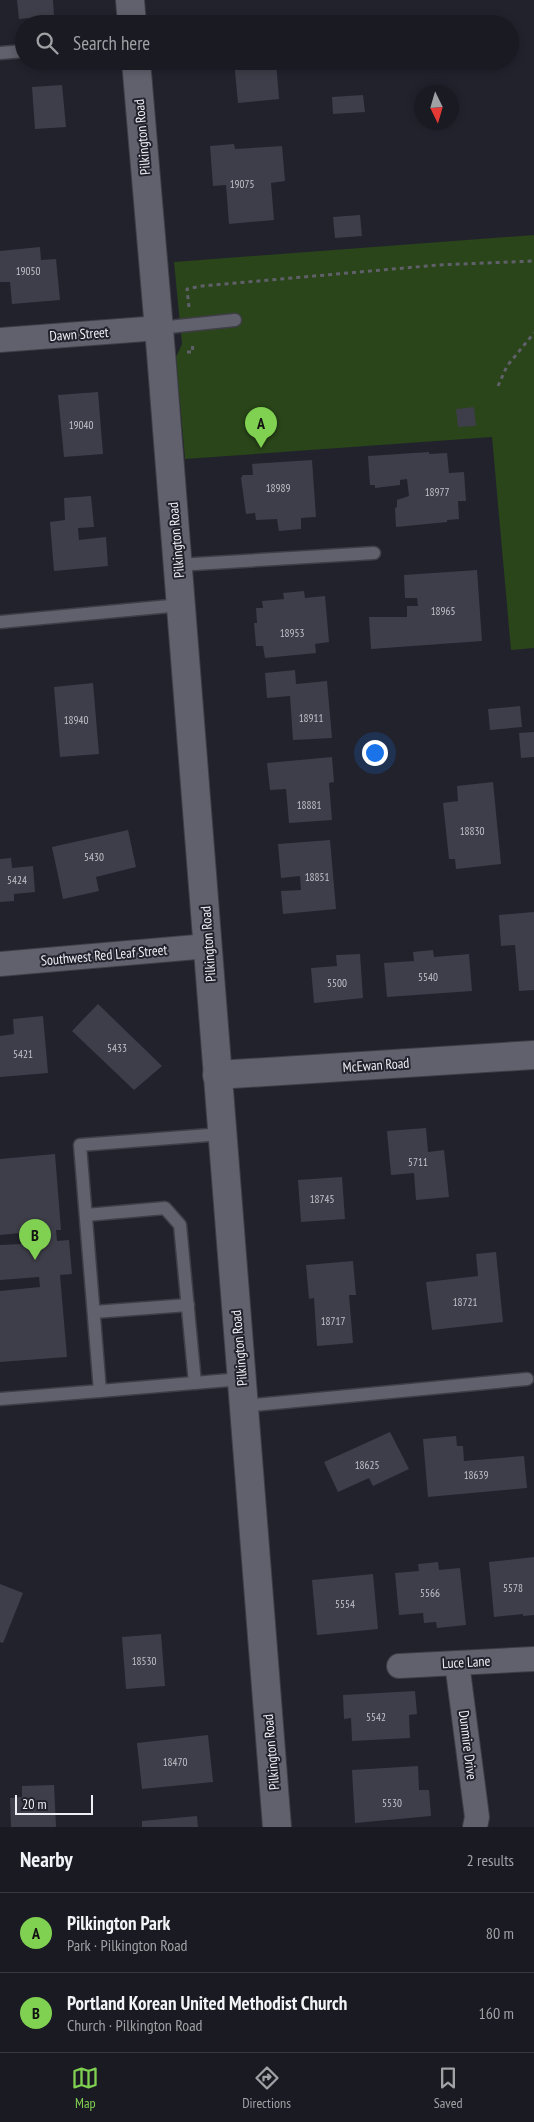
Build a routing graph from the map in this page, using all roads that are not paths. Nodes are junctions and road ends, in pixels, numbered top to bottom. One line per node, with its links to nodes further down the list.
1 (130, 0): 2 (street)
2 (131, 15)
3 (15, 52): 4 (lane)
4 (0, 53)
5 (137, 70): 8 (street, Pilkington Road)
6 (235, 320): 8 (lane)
7 (0, 340): 8 (street, Dawn Street)
8 (160, 341): 10 (street, Pilkington Road)
9 (374, 553): 10 (lane)
10 (178, 565): 11 (street, Pilkington Road)
11 (181, 605): 12 (lane); 13 (street, Pilkington Road)
12 (0, 622)
13 (208, 946): 14 (street, Southwest Red Leaf Street); 16 (street, Pilkington Road)
14 (0, 964)
15 (534, 1055): 16 (street, McEwan Road)
16 (217, 1075): 17 (street, Pilkington Road)
17 (222, 1134): 18 (lane); 21 (street, Pilkington Road)
18 (86, 1215): 19 (lane); 20 (lane)
19 (188, 1305): 20 (lane); 23 (lane)
20 (94, 1312): 24 (lane)
21 (241, 1379): 23 (lane); 26 (street, Pilkington Road)
22 (527, 1379): 26 (lane)
23 (196, 1383): 24 (lane)
24 (100, 1391): 25 (lane)
25 (0, 1399)
26 (244, 1406): 30 (street, Pilkington Road)
27 (534, 1659): 28 (street, Luce Lane)
28 (457, 1663): 29 (street, Luce Lane); 31 (street, Dunmire Drive)
29 (399, 1666)
30 (277, 1827)
31 (476, 1827)

